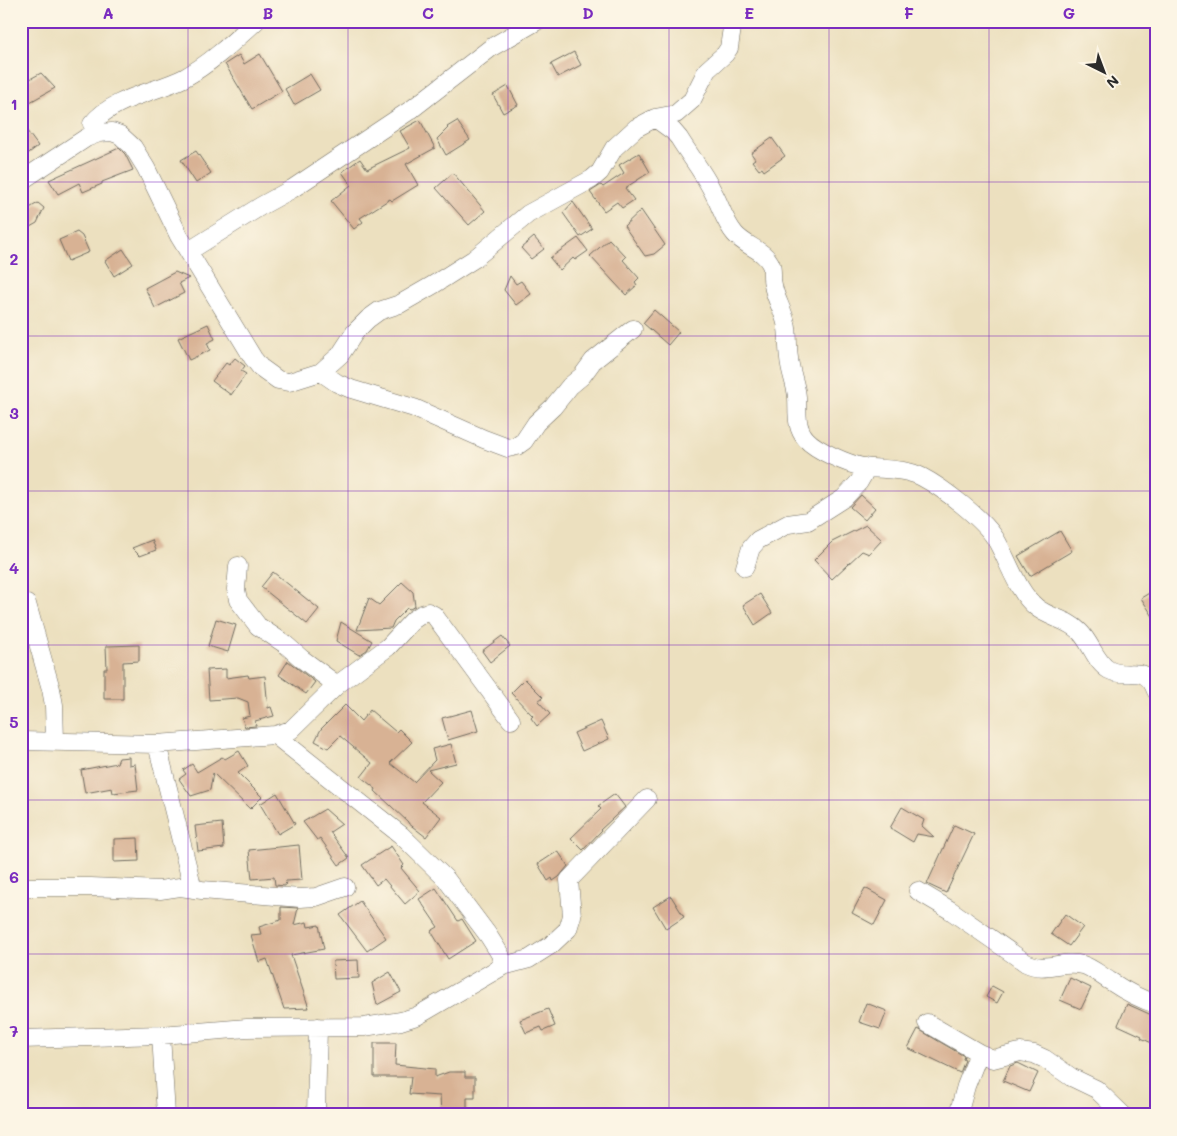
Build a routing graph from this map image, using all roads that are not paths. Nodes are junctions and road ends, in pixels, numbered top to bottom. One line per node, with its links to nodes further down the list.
1 (256, 21): 5 (street)
2 (537, 21): 7 (street)
3 (733, 21): 4 (street)
4 (656, 118): 9 (street); 10 (street)
5 (99, 133): 6 (street); 7 (street)
6 (21, 181)
7 (189, 251): 9 (street)
8 (633, 329): 9 (street)
9 (321, 372)
10 (864, 467): 12 (street); 15 (street)
11 (238, 566): 14 (street)
12 (745, 567)
13 (27, 604): 19 (street)
14 (337, 685): 16 (street); 17 (street)
15 (1156, 691)
16 (511, 720)
17 (275, 735): 20 (street); 26 (street)
18 (21, 741): 19 (street)
19 (55, 741): 20 (street)
20 (156, 744): 24 (street)
21 (647, 799): 26 (street)
22 (21, 887): 24 (street)
23 (345, 887): 24 (street)
24 (193, 888)
25 (918, 891): 27 (street)
26 (504, 966): 29 (street)
27 (1156, 1004)
28 (927, 1023): 32 (street)
29 (318, 1027): 30 (street); 34 (street)
30 (161, 1035): 31 (street); 33 (street)
31 (21, 1040)
32 (979, 1053): 35 (street); 36 (street)
33 (166, 1115)
34 (316, 1115)
35 (958, 1115)
36 (1123, 1115)

